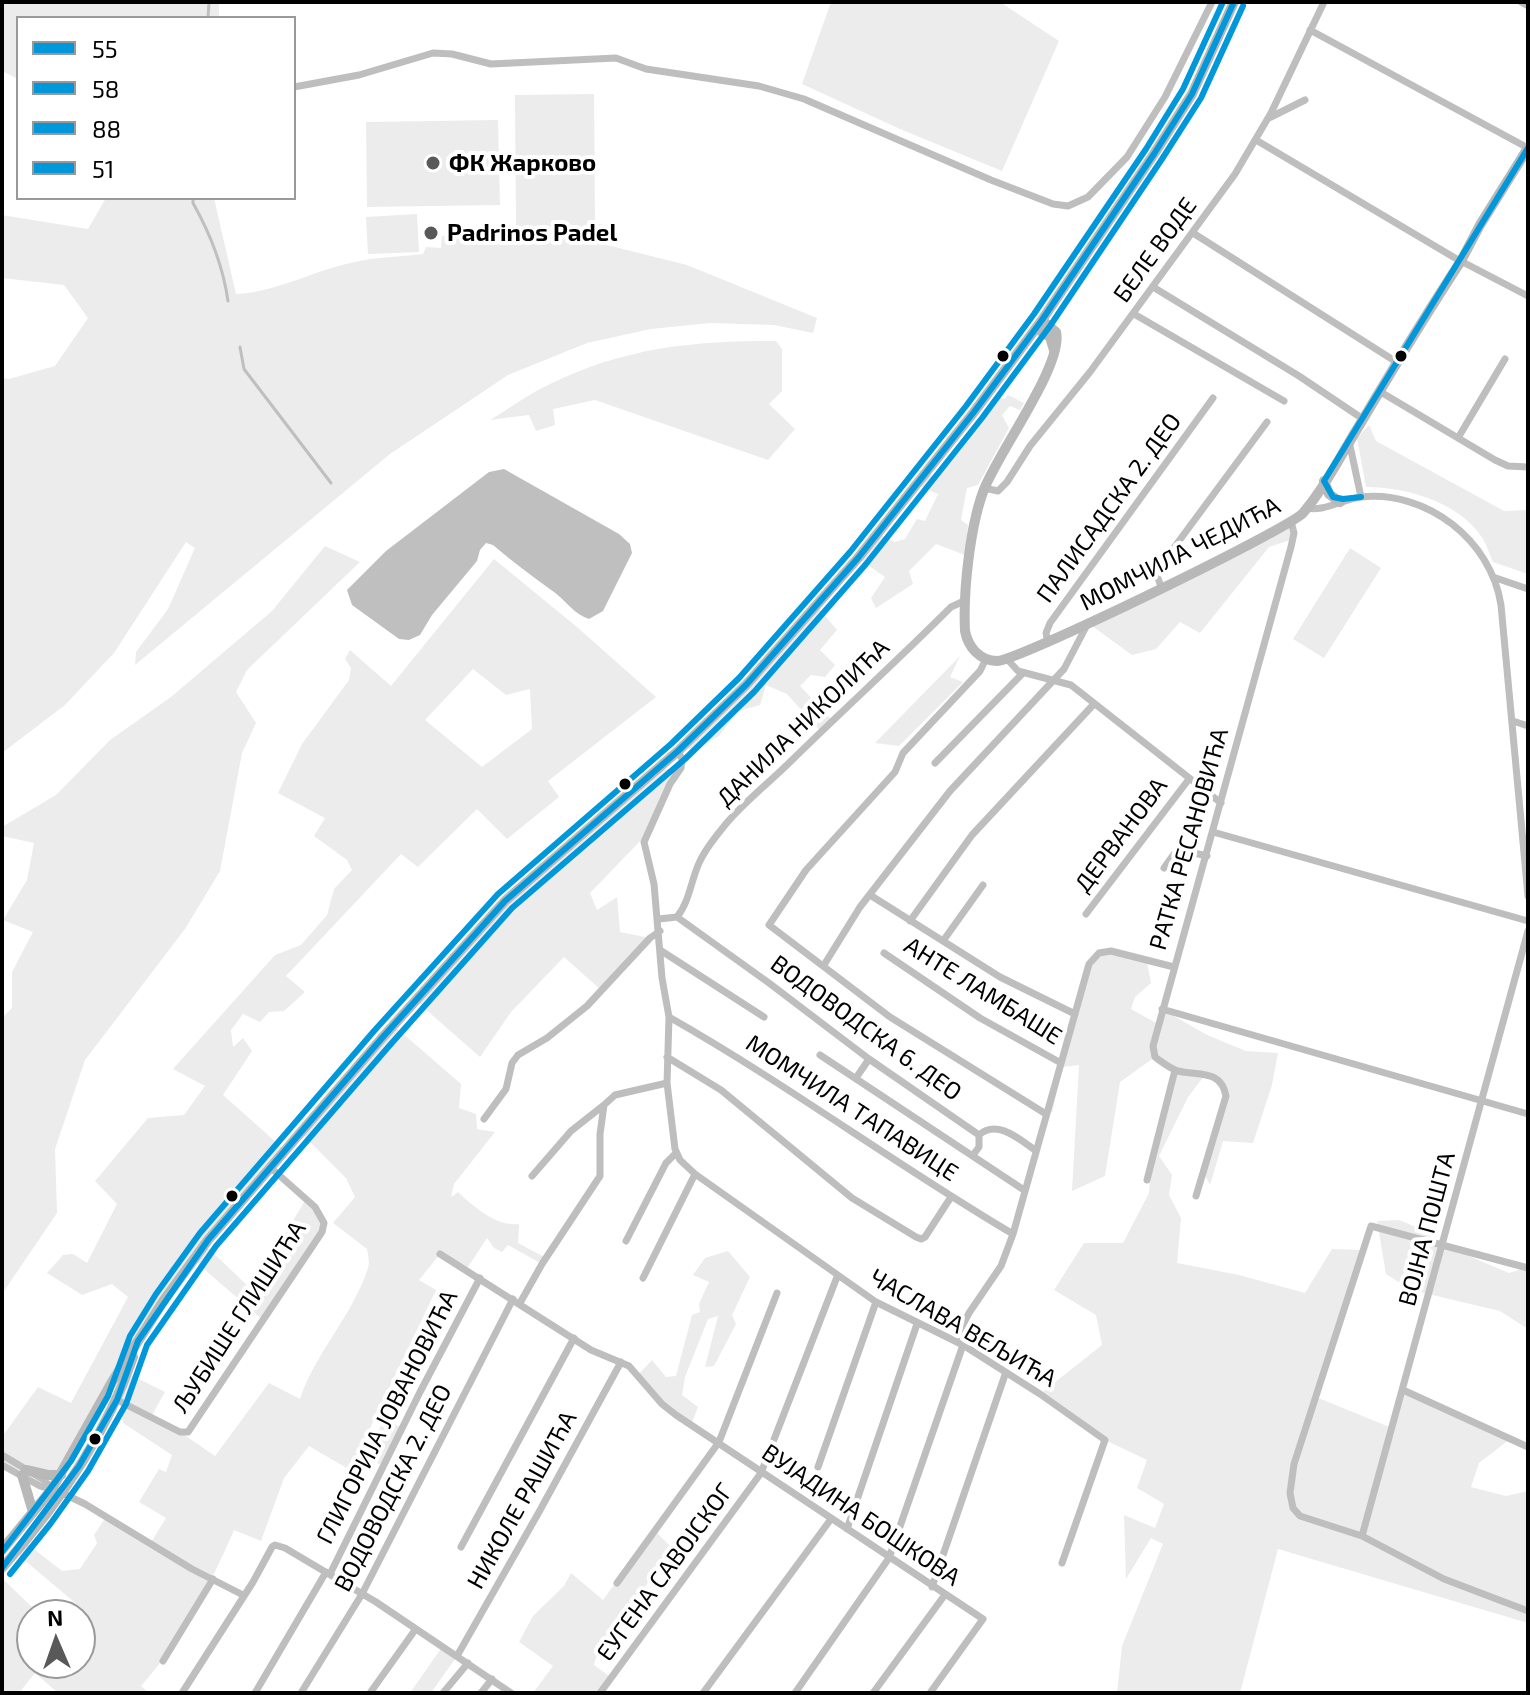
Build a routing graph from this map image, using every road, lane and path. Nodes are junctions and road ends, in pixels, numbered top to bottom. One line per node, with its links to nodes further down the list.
1 (1212, 2): 7 (street)
2 (1234, 2): 17 (main road)
3 (1324, 2): 6 (street, БЕЛЕ ВОДЕ)
4 (1521, 2): 5 (street)
5 (1528, 6)
6 (1310, 30): 9 (street, БЕЛЕ ВОДЕ); 11 (street)
7 (296, 87)
8 (1305, 100): 9 (street)
9 (1266, 122): 10 (street, БЕЛЕ ВОДЕ)
10 (1256, 140): 12 (street, БЕЛЕ ВОДЕ); 13 (street)
11 (1528, 148): 13 (main road, МОМЧИЛА ЧЕДИЋА)
12 (1193, 233): 14 (street, БЕЛЕ ВОДЕ); 19 (street)
13 (1461, 261): 15 (street); 19 (main road, МОМЧИЛА ЧЕДИЋА)
14 (1153, 287): 16 (street, БЕЛЕ ВОДЕ); 23 (street)
15 (1528, 296)
16 (1134, 314): 22 (street); 29 (street, БЕЛЕ ВОДЕ)
17 (1039, 324): 29 (main road); 47 (main road)
18 (1505, 359): 25 (street)
19 (1398, 363): 20 (main road, МОМЧИЛА ЧЕДИЋА)
20 (1379, 391): 23 (main road, МОМЧИЛА ЧЕДИЋА); 25 (street)
21 (1213, 398): 39 (street, ПАЛИСАДСКА 2. ДЕО)
22 (1284, 401)
23 (1363, 419): 26 (main road, МОМЧИЛА ЧЕДИЋА)
24 (1267, 422): 35 (street)
25 (1458, 438): 27 (street)
26 (1349, 441): 28 (main road, МОМЧИЛА ЧЕДИЋА); 30 (street)
27 (1528, 467)
28 (1324, 481): 31 (main road); 32 (main road, МОМЧИЛА ЧЕДИЋА)
29 (984, 488): 37 (main road)
30 (1361, 497): 31 (street); 34 (street)
31 (1340, 502): 32 (street)
32 (1306, 508): 33 (main road, МОМЧИЛА ЧЕДИЋА)
33 (1291, 521): 35 (main road, МОМЧИЛА ЧЕДИЋА); 50 (street, РАТКА РЕСАНОВИЋА)
34 (1493, 577): 36 (street); 45 (street)
35 (1161, 587): 38 (main road, МОМЧИЛА ЧЕДИЋА)
36 (1528, 589)
37 (966, 600): 40 (main road); 58 (street, ДАНИЛА НИКОЛИЋА)
38 (1088, 623): 39 (main road, МОМЧИЛА ЧЕДИЋА); 43 (street)
39 (1048, 643): 41 (main road, МОМЧИЛА ЧЕДИЋА)
40 (986, 659): 41 (main road, МОМЧИЛА ЧЕДИЋА); 67 (street)
41 (1007, 659): 42 (street)
42 (1023, 673): 43 (street); 48 (street)
43 (1054, 680): 44 (street); 55 (street)
44 (1094, 704): 49 (street); 60 (street)
45 (1513, 721): 46 (street); 56 (street)
46 (1528, 726)
47 (678, 751): 59 (street); 89 (main road)
48 (935, 763)
49 (1189, 779): 50 (street); 57 (street, ДЕРВАНОВА)
50 (1221, 803): 51 (street, РАТКА РЕСАНОВИЋА)
51 (1213, 832): 52 (street, РАТКА РЕСАНОВИЋА); 61 (street)
52 (1207, 856): 53 (street); 68 (street, РАТКА РЕСАНОВИЋА)
53 (1164, 868)
54 (983, 885): 64 (street)
55 (870, 895): 60 (street); 67 (street)
56 (1528, 896)
57 (1086, 914)
58 (677, 917): 59 (street); 75 (street, ВОДОВОДСКА 6. ДЕО)
59 (659, 919): 62 (street)
60 (910, 921): 64 (street)
61 (1528, 921)
62 (660, 931): 65 (street); 84 (street)
63 (1528, 931): 80 (street, ВОЈНА ПОШТА)
64 (943, 941): 70 (street)
65 (660, 950): 71 (street); 72 (street)
66 (884, 953): 76 (street, АНТЕ ЛАМБАШЕ)
67 (824, 965): 82 (street)
68 (1174, 967): 69 (street); 70 (street, РАТКА РЕСАНОВИЋА)
69 (1162, 1009): 77 (street); 80 (street)
70 (1075, 1014): 76 (street, РАТКА РЕСАНОВИЋА)
71 (669, 1017): 74 (street); 95 (street, МОМЧИЛА ТАПАВИЦЕ)
72 (764, 1017)
73 (820, 1055): 78 (street)
74 (667, 1057): 79 (street); 95 (street)
75 (869, 1059): 78 (street); 85 (street, ВОДОВОДСКА 6. ДЕО)
76 (1061, 1063): 82 (street, РАТКА РЕСАНОВИЋА)
77 (1175, 1070): 92 (street); 94 (street)
78 (856, 1078): 88 (street)
79 (667, 1083): 81 (street); 87 (street)
80 (1483, 1101): 83 (street); 98 (street, ВОЈНА ПОШТА)
81 (604, 1105): 91 (street); 105 (street, ВОДОВОДСКА 2. ДЕО)
82 (1046, 1114): 86 (street, РАТКА РЕСАНОВИЋА)
83 (1528, 1114)
84 (484, 1119)
85 (979, 1135): 86 (street); 88 (street)
86 (1035, 1150): 93 (street, РАТКА РЕСАНОВИЋА)
87 (676, 1153): 90 (street, ЧАСЛАВА ВЕЉИЋА); 97 (street)
88 (973, 1155): 93 (street)
89 (271, 1168): 109 (main road); 114 (street, ЉУБИШЕ ГЛИШИЋА)
90 (695, 1174): 101 (street, ЧАСЛАВА ВЕЉИЋА); 103 (street)
91 (532, 1176)
92 (1147, 1180)
93 (1024, 1190): 96 (street, РАТКА РЕСАНОВИЋА)
94 (1196, 1196)
95 (951, 1197): 96 (street, МОМЧИЛА ТАПАВИЦЕ)
96 (1013, 1234): 110 (street, РАТКА РЕСАНОВИЋА)
97 (626, 1241)
98 (1443, 1245): 100 (street); 113 (street, ВОЈНА ПОШТА); 127 (street)
99 (440, 1254): 102 (street, ВУЈАДИНА БОШКОВА)
100 (1528, 1268)
101 (837, 1277): 106 (street, ЧАСЛАВА ВЕЉИЋА); 121 (street, ЕУГЕНА САВОЈСКОГ)
102 (480, 1278): 105 (street, ВУЈАДИНА БОШКОВА); 133 (street, ГЛИГОРИЈА ЈОВАНОВИЋА)
103 (643, 1278)
104 (777, 1293): 115 (street)
105 (516, 1301): 108 (street, ВУЈАДИНА БОШКОВА); 137 (street, ВОДОВОДСКА 2. ДЕО)
106 (876, 1302): 107 (street, ЧАСЛАВА ВЕЉИЋА); 119 (street)
107 (917, 1324): 110 (street, ЧАСЛАВА ВЕЉИЋА); 126 (street)
108 (574, 1338): 111 (street, ВУЈАДИНА БОШКОВА); 128 (street)
109 (138, 1341): 114 (main road); 122 (main road)
110 (959, 1343): 112 (street, ЧАСЛАВА ВЕЉИЋА); 130 (street, РАТКА РЕСАНОВИЋА)
111 (621, 1362): 115 (street, ВУЈАДИНА БОШКОВА); 142 (street, НИКОЛЕ РАШИЋА)
112 (1006, 1372): 131 (street, ЧАСЛАВА ВЕЉИЋА); 136 (street)
113 (1403, 1390): 116 (street); 127 (street, ВОЈНА ПОШТА)
114 (117, 1400): 123 (main road)
115 (719, 1442): 121 (street, ВУЈАДИНА БОШКОВА); 135 (street)
116 (1528, 1447)
117 (2, 1455): 120 (street)
118 (2, 1465): 120 (street)
119 (818, 1467)
120 (24, 1473): 122 (main road); 123 (street); 124 (main road)
121 (761, 1473): 125 (street, ВУЈАДИНА БОШКОВА); 153 (street, ЕУГЕНА САВОЈСКОГ)
122 (61, 1475): 123 (main road)
123 (57, 1491): 124 (main road); 132 (main road); 134 (street)
124 (33, 1512): 129 (main road)
125 (831, 1519): 126 (street, ВУЈАДИНА БОШКОВА); 154 (street)
126 (847, 1529): 130 (street, ВУЈАДИНА БОШКОВА)
127 (1362, 1536): 140 (street)
128 (461, 1547)
129 (2, 1550)
130 (889, 1558): 136 (street, ВУЈАДИНА БОШКОВА); 155 (street, РАТКА РЕСАНОВИЋА)
131 (1062, 1563)
132 (2, 1568)
133 (328, 1573): 137 (street); 138 (street); 147 (street, ГЛИГОРИЈА ЈОВАНОВИЋА)
134 (213, 1579): 138 (street); 143 (street)
135 (617, 1583)
136 (932, 1587): 139 (street, ВУЈАДИНА БОШКОВА)
137 (362, 1594): 141 (street); 148 (street, ВОДОВОДСКА 2. ДЕО)
138 (243, 1595): 146 (street)
139 (944, 1596): 156 (street); 157 (street, ВУЈАДИНА БОШКОВА)
140 (1528, 1611)
141 (415, 1630): 142 (street); 149 (street)
142 (457, 1656): 144 (street)
143 (163, 1661)
144 (468, 1663): 145 (street); 150 (street)
145 (492, 1679): 151 (street); 152 (street)
146 (182, 1693)
147 (255, 1693)
148 (301, 1693)
149 (370, 1693)
150 (443, 1693)
151 (481, 1693)
152 (511, 1693)
153 (600, 1693)
154 (703, 1693)
155 (795, 1693)
156 (873, 1693)
157 (930, 1693)

